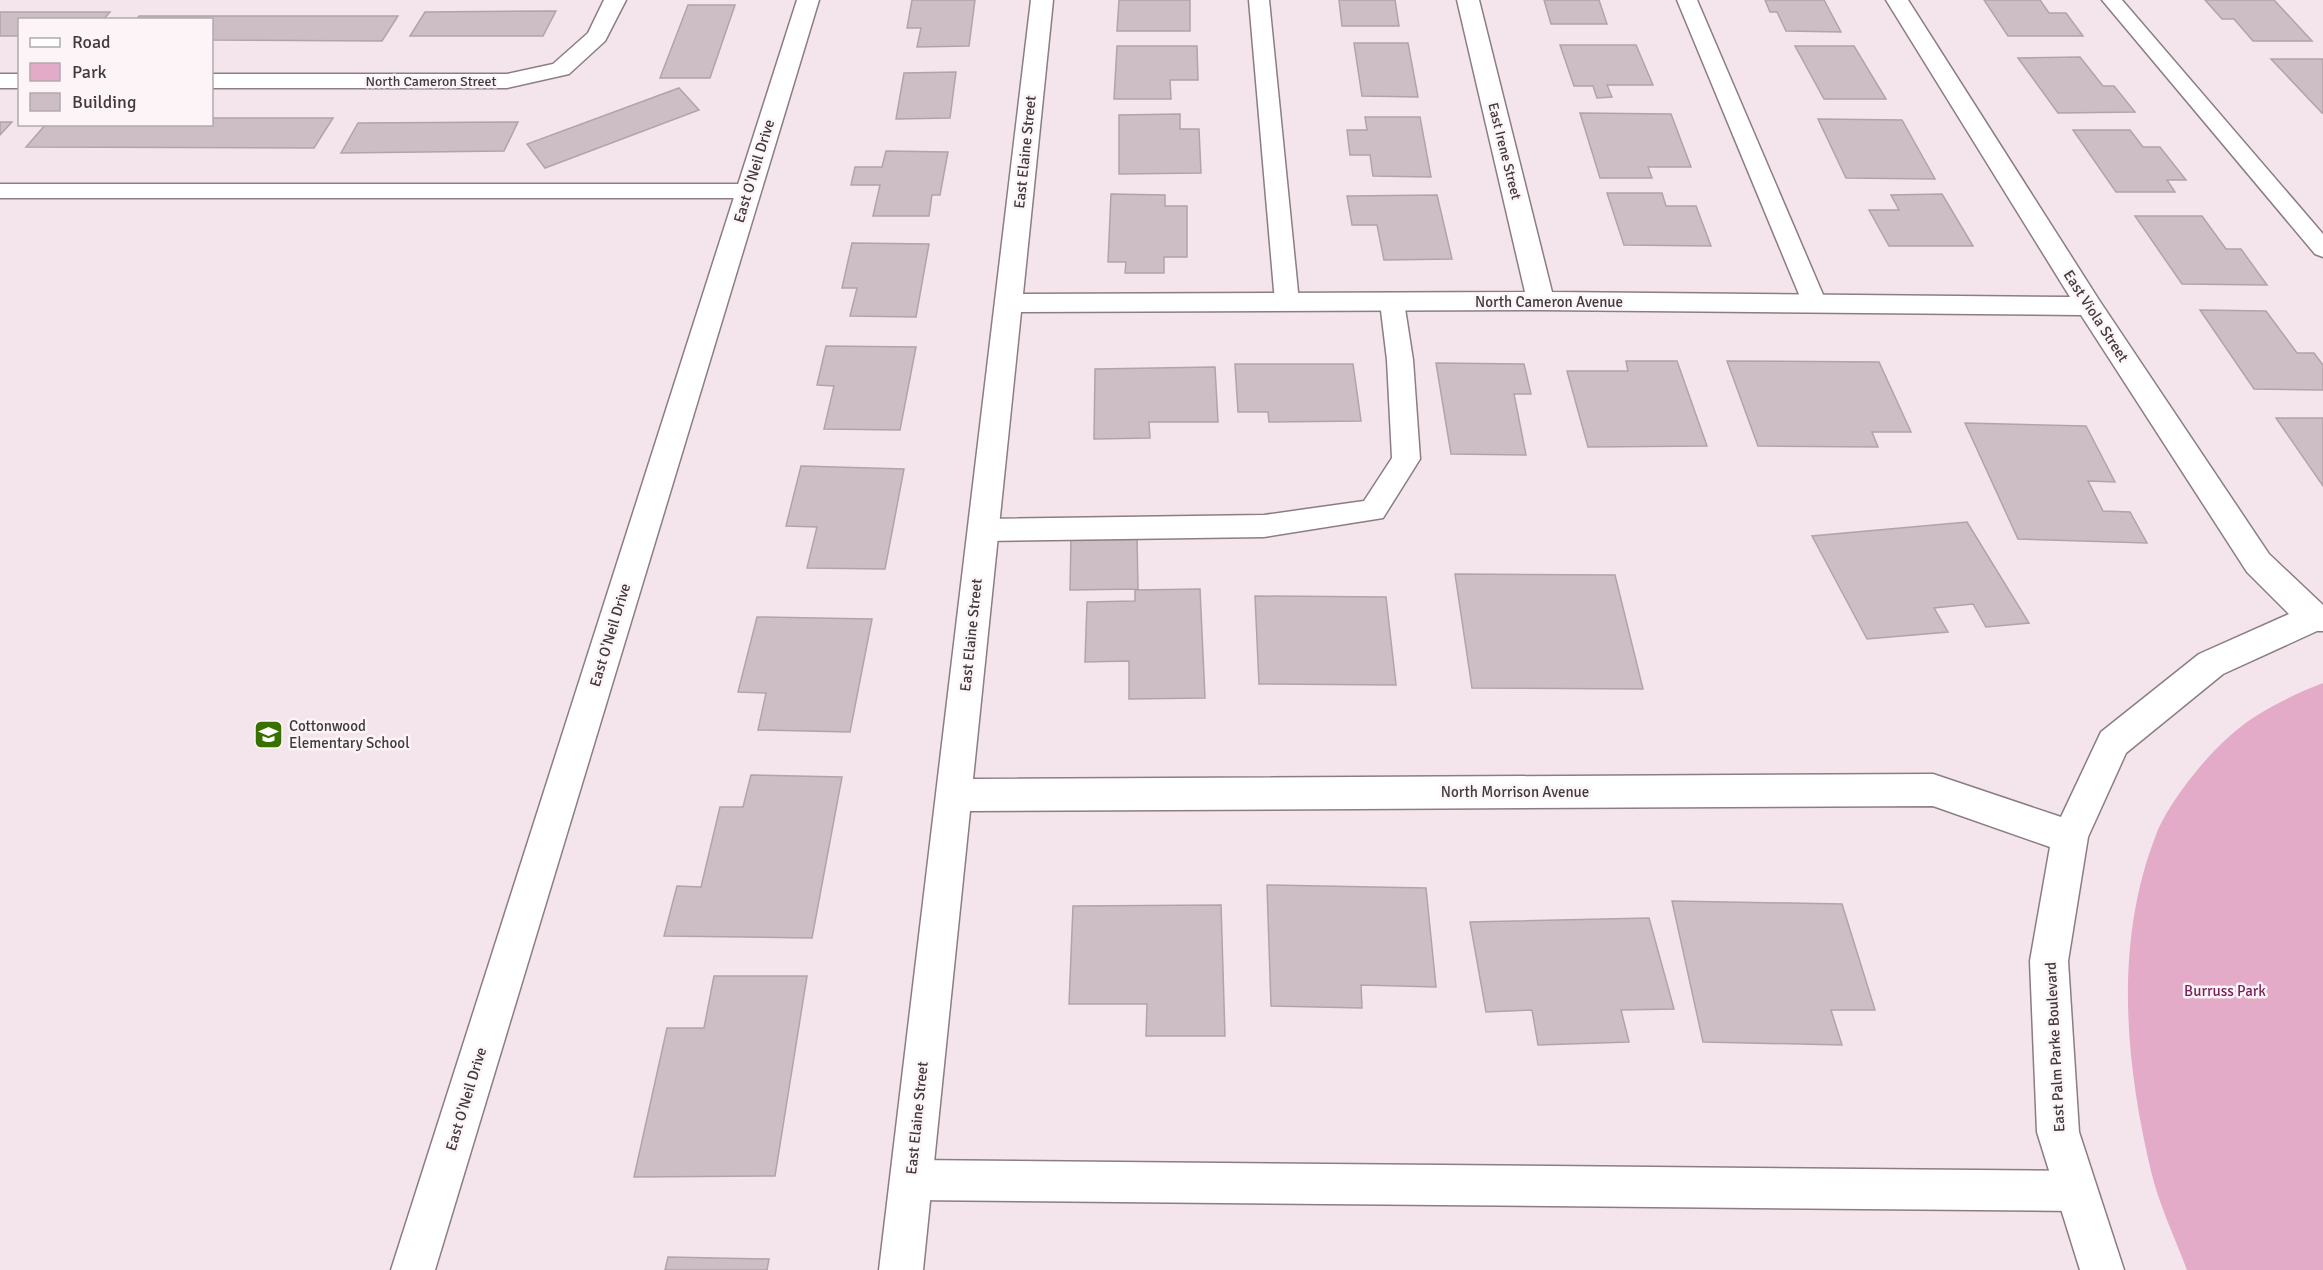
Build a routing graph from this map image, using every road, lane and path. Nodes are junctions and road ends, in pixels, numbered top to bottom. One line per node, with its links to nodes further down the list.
1 (615, 0): 11 (street, North Cameron Street)
2 (808, 0): 13 (street, East O'Neil Drive)
3 (1042, 0): 18 (street, East Elaine Street)
4 (1259, 0): 16 (lane)
5 (1468, 0): 15 (street, East Irene Street)
6 (1687, 0): 19 (lane)
7 (1897, 0): 20 (street, East Viola Street)
8 (2112, 0): 14 (lane)
9 (0, 81): 10 (street)
10 (18, 81)
11 (213, 81)
12 (0, 191): 13 (lane)
13 (748, 191): 27 (street, East O'Neil Drive)
14 (2323, 249)
15 (1541, 301): 17 (street, North Cameron Avenue); 19 (street, North Cameron Avenue)
16 (1287, 302): 17 (street, North Cameron Avenue); 18 (street, North Cameron Avenue)
17 (1392, 302): 21 (lane)
18 (1008, 303): 21 (street, East Elaine Street)
19 (1815, 304): 20 (street, North Cameron Avenue)
20 (2090, 306): 22 (street, East Viola Street)
21 (983, 530): 23 (street, East Elaine Street)
22 (2318, 618): 24 (street, East Palm Parke Boulevard)
23 (953, 795): 24 (street, North Morrison Avenue); 25 (street, East Elaine Street)
24 (2070, 837): 26 (street, East Palm Parke Boulevard)
25 (910, 1180): 26 (lane); 28 (street, East Elaine Street)
26 (2076, 1191): 29 (street, East Palm Parke Boulevard)
27 (413, 1270)
28 (901, 1270)
29 (2102, 1270)

